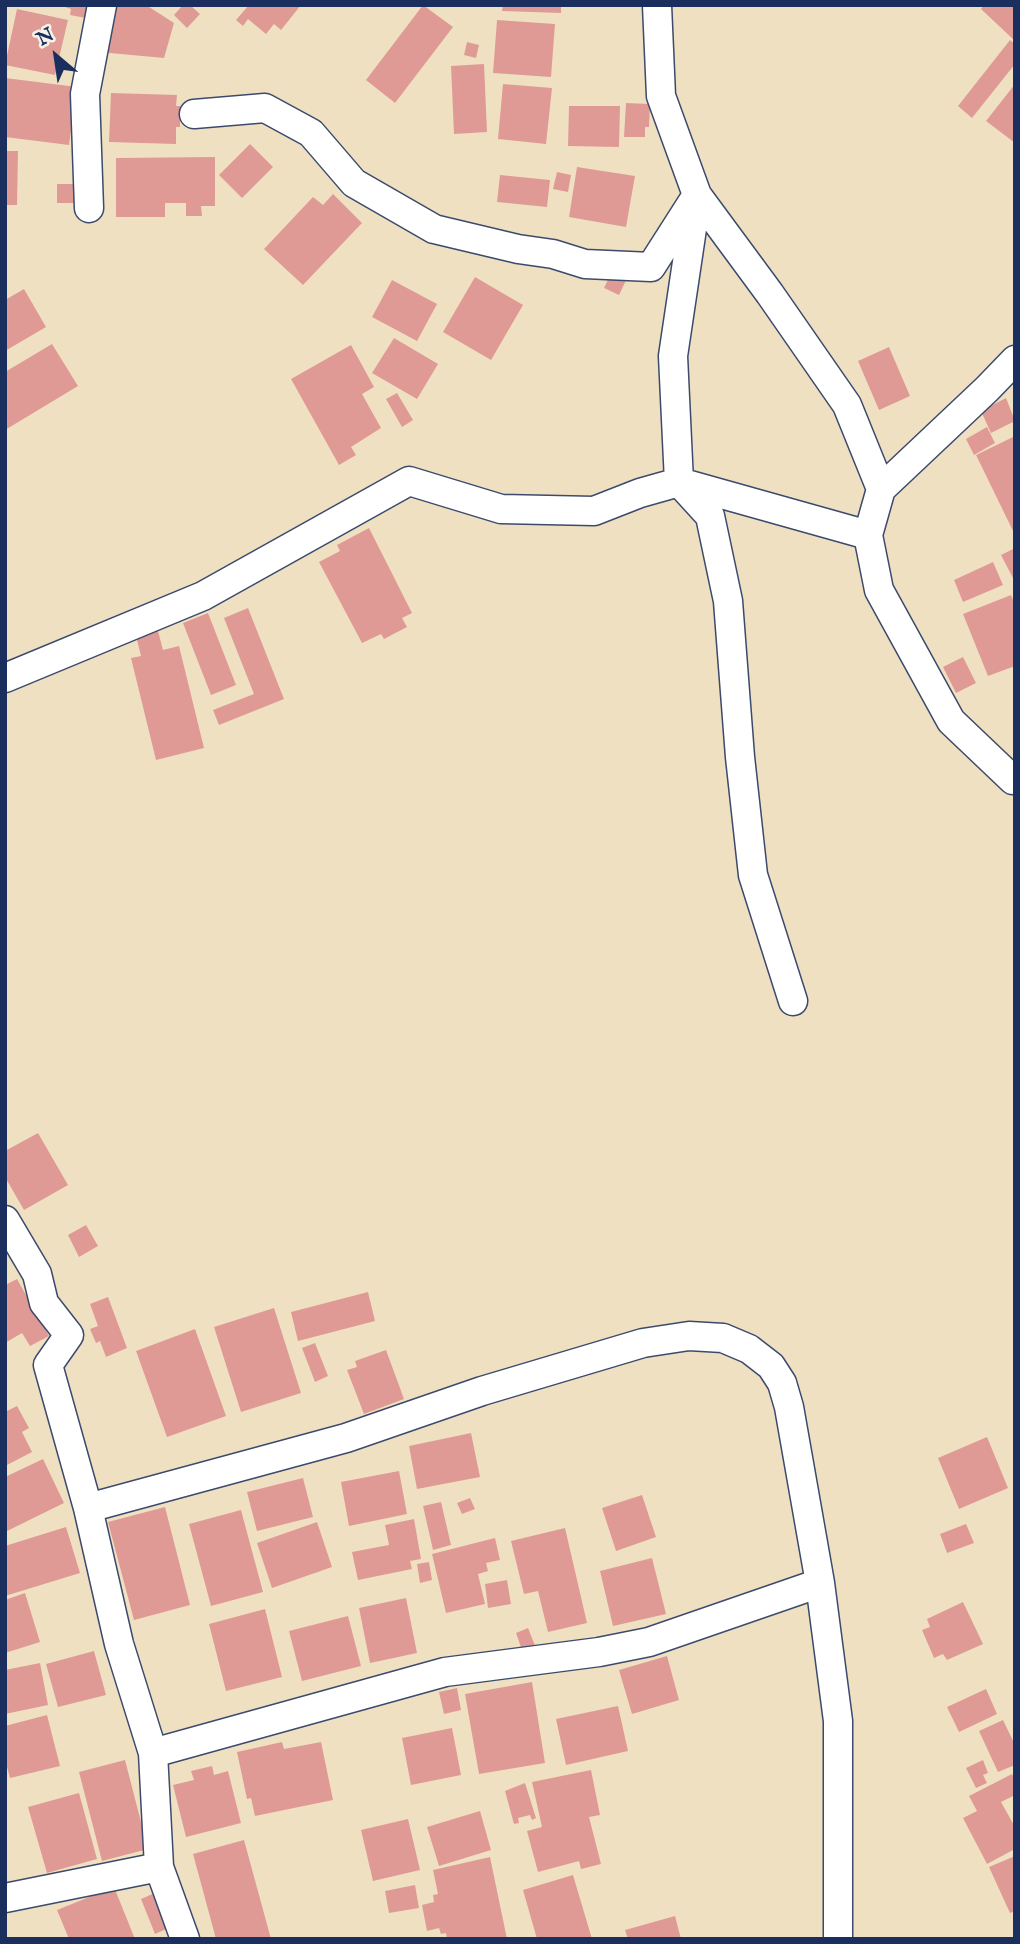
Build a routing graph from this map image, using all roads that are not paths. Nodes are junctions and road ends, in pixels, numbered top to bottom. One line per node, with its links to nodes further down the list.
1 (102, 5): 5 (street)
2 (657, 5): 4 (street)
3 (194, 114): 4 (street)
4 (697, 195): 7 (street); 8 (street)
5 (89, 208)
6 (1015, 360): 8 (street)
7 (679, 482): 9 (street); 10 (street); 12 (street)
8 (881, 489): 9 (street)
9 (868, 535): 11 (street)
10 (5, 678)
11 (1015, 759)
12 (793, 1001)
13 (5, 1220): 14 (street)
14 (88, 1508): 15 (street); 16 (street)
15 (820, 1583): 16 (street); 20 (street)
16 (153, 1753): 17 (street)
17 (159, 1867): 18 (street); 19 (street)
18 (5, 1898)
19 (185, 1939)
20 (838, 1939)

